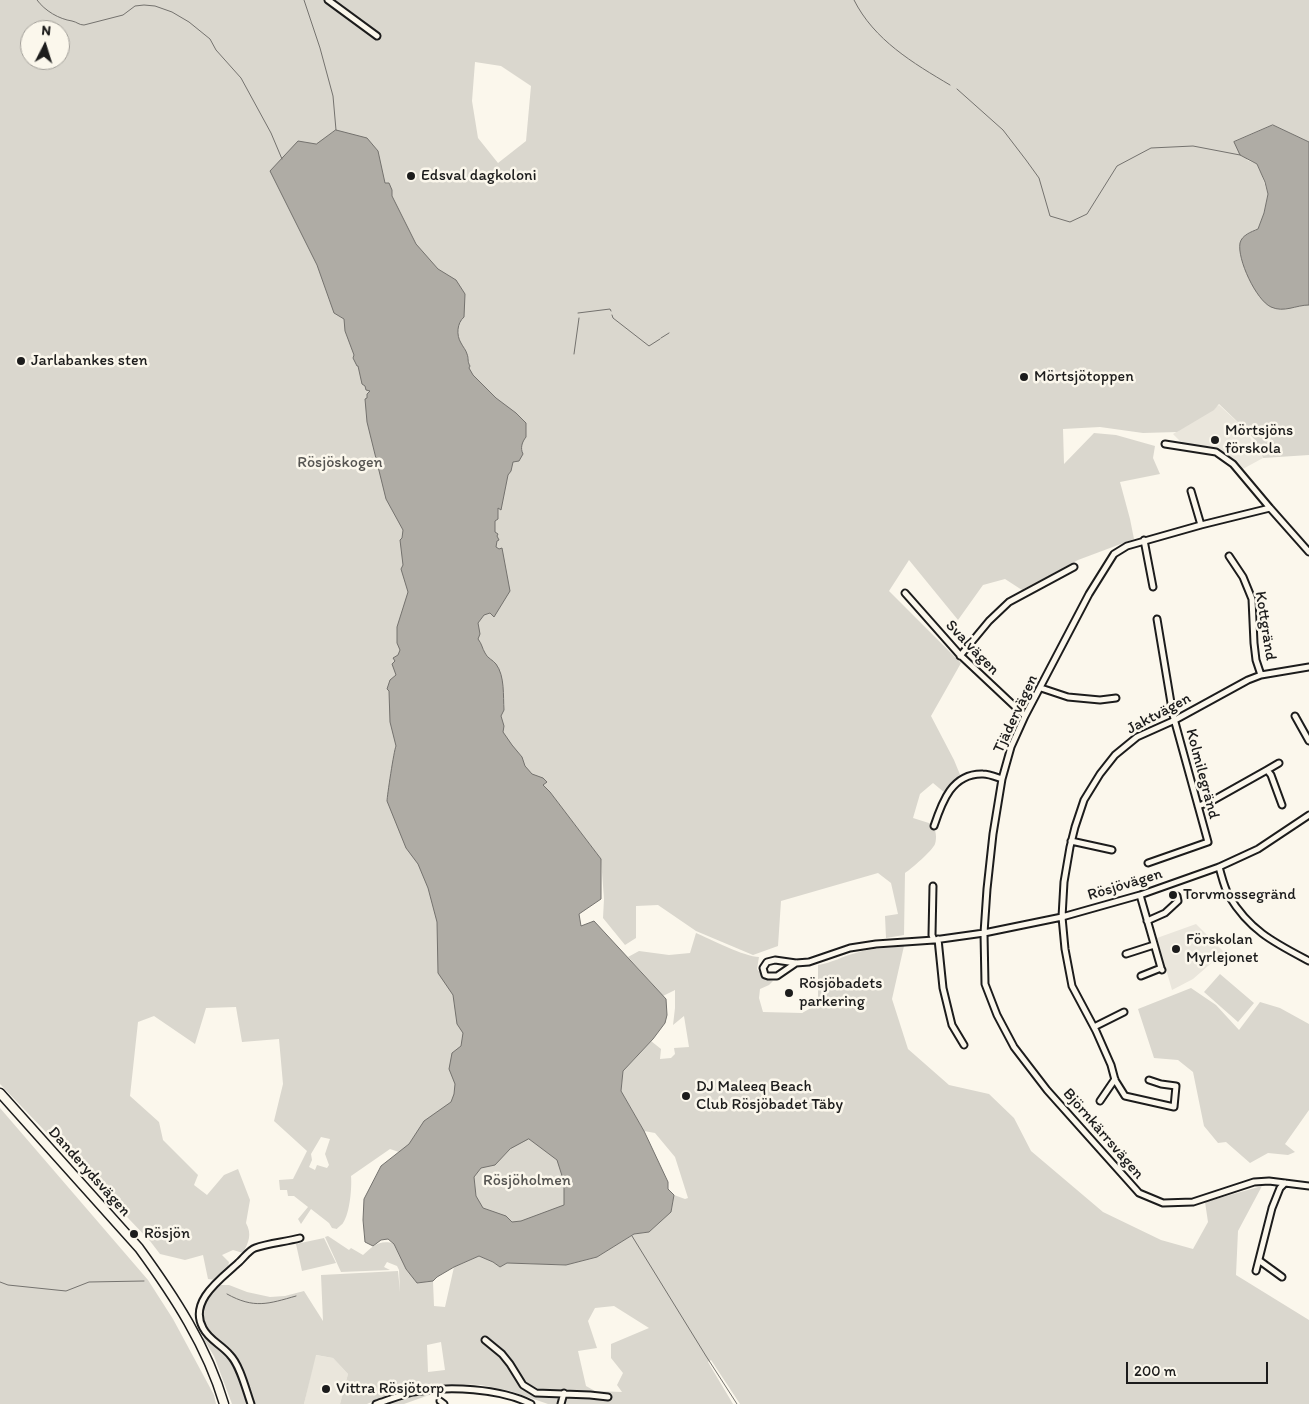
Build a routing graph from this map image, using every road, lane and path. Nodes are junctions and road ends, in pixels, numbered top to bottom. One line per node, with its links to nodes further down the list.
1 (328, 0): 2 (street)
2 (377, 36)
3 (1165, 444): 5 (street)
4 (1191, 491): 6 (street)
5 (1270, 508): 6 (street, Tjädervägen); 8 (street)
6 (1201, 525): 7 (street, Tjädervägen)
7 (1144, 540): 11 (street); 17 (street, Tjädervägen)
8 (1309, 552)
9 (1229, 556): 16 (street, Kottgränd)
10 (1074, 567): 14 (street)
11 (1153, 587)
12 (905, 594): 14 (street, Svalvägen)
13 (1157, 619): 21 (street, Kolmilegränd)
14 (960, 656): 19 (street, Svalvägen)
15 (1309, 667): 16 (street, Jaktvägen)
16 (1261, 675): 21 (street, Jaktvägen)
17 (1041, 688): 18 (street); 19 (street, Tjädervägen)
18 (1116, 698)
19 (1025, 716): 25 (street, Tjädervägen)
20 (1294, 716): 22 (street)
21 (1175, 720): 27 (street, Kolmilegränd); 30 (street, Jaktvägen)
22 (1309, 741)
23 (1279, 763): 24 (street)
24 (1267, 770): 26 (street); 27 (street)
25 (1002, 779): 29 (street); 39 (street, Tjädervägen)
26 (1282, 805)
27 (1198, 806): 32 (street, Kolmilegränd)
28 (1309, 815): 33 (street, Rösjövägen)
29 (934, 826)
30 (1071, 841): 31 (street); 37 (street, Jaktvägen)
31 (1112, 850)
32 (1148, 863)
33 (1219, 867): 35 (street, Rösjövägen); 43 (street)
34 (934, 886): 40 (street)
35 (1140, 895): 37 (street, Rösjövägen); 38 (street)
36 (1177, 896): 38 (street)
37 (1062, 917): 39 (street, Rösjövägen); 47 (street, Jaktvägen)
38 (1147, 921): 41 (street)
39 (984, 933): 40 (street, Rösjövägen); 53 (street, Björnkärrsvägen)
40 (936, 940): 44 (street, Rösjövägen); 48 (street)
41 (1154, 945): 42 (street); 45 (street)
42 (1126, 954)
43 (1309, 961)
44 (796, 963): 44 (street, Rösjövägen)
45 (1141, 976)
46 (1124, 1012): 47 (street)
47 (1094, 1028): 49 (street, Jaktvägen)
48 (964, 1045)
49 (1115, 1079): 50 (street, Jaktvägen); 52 (street)
50 (1149, 1080)
51 (0, 1093): 62 (main road, Danderydsvägen)
52 (1100, 1101)
53 (1286, 1183): 54 (street, Björnkärrsvägen); 56 (street)
54 (1309, 1186)
55 (300, 1238): 63 (street)
56 (1260, 1261): 57 (street); 58 (street)
57 (1256, 1272)
58 (1282, 1277)
59 (485, 1340): 60 (street)
60 (564, 1393): 61 (street); 66 (street)
61 (608, 1397)
62 (224, 1404)
63 (251, 1404)
64 (376, 1404): 65 (street)
65 (531, 1404)
66 (561, 1404)

